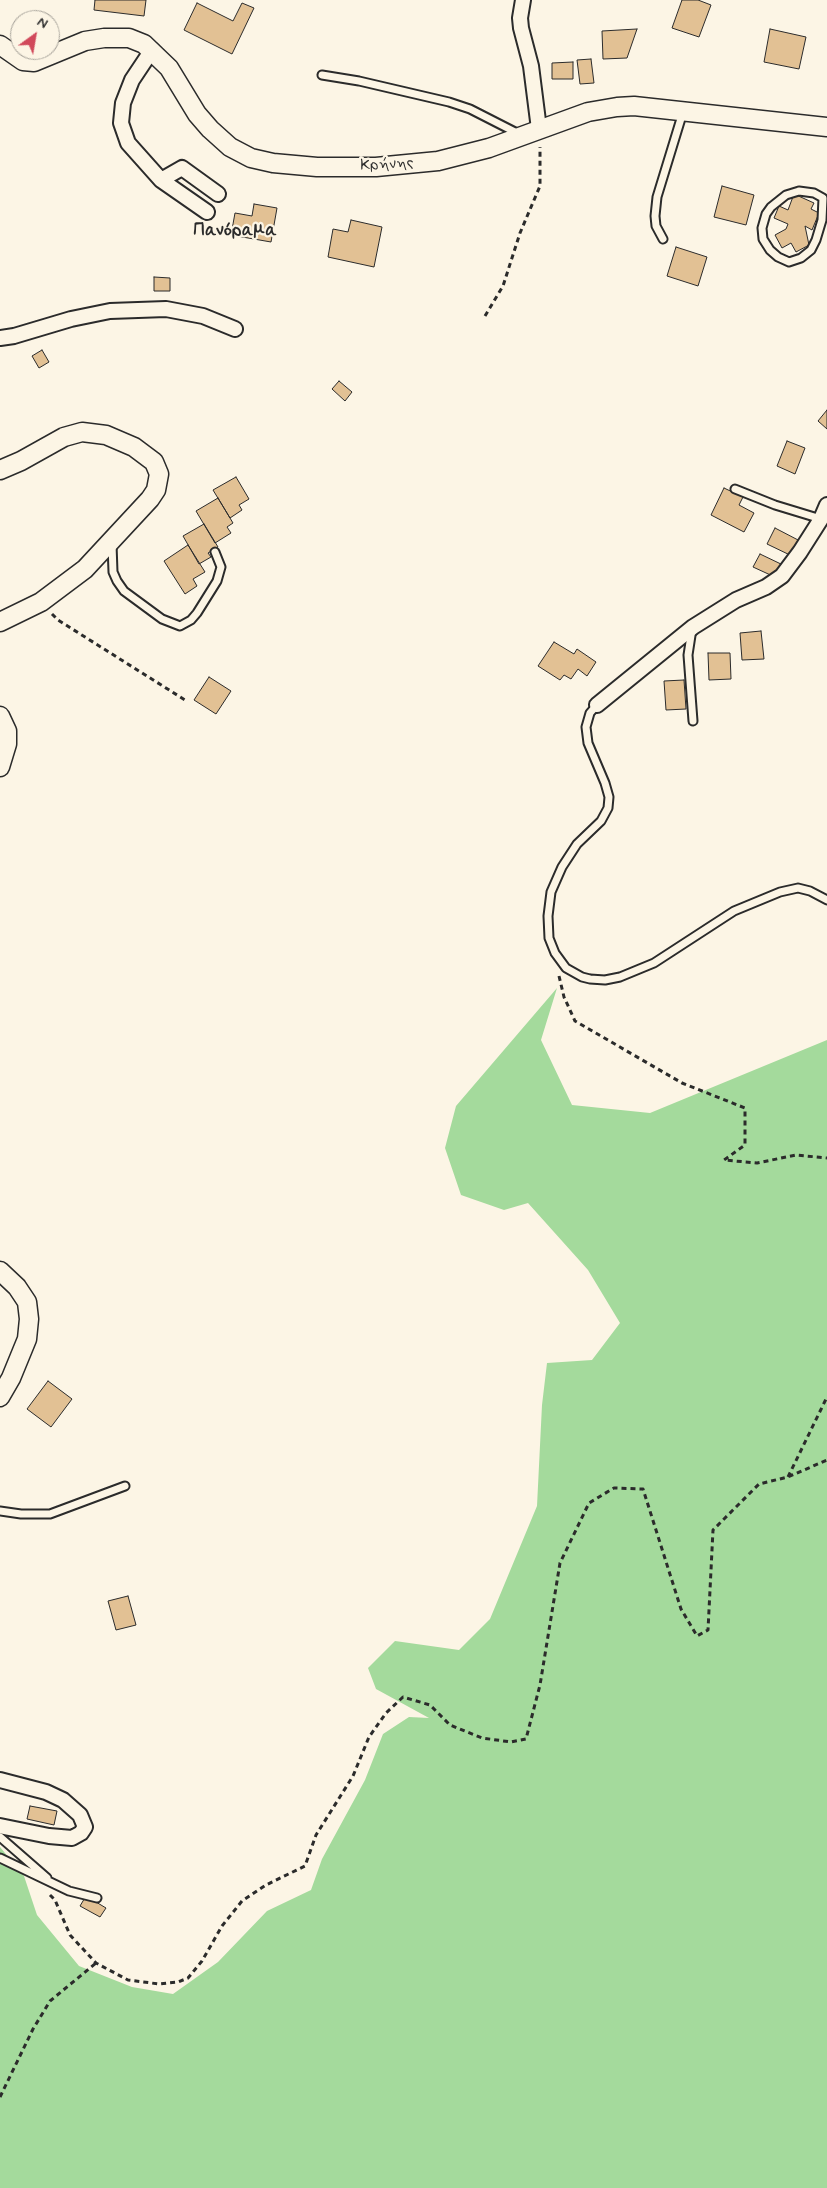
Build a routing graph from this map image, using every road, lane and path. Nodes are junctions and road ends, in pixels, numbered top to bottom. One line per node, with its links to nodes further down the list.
1 (523, 0): 7 (street)
2 (0, 46): 3 (street, Κρήνης)
3 (152, 50): 8 (street, Κρήνης); 9 (street)
4 (322, 75): 8 (lane)
5 (683, 112): 6 (street, Κρήνης); 7 (street, Κρήνης); 13 (lane)
6 (827, 127)
7 (539, 129): 8 (street, Κρήνης); 14 (path)
8 (523, 136)
9 (160, 180): 10 (street); 12 (street)
10 (218, 194)
11 (825, 197): 11 (lane)
12 (207, 212)
13 (663, 239)
14 (485, 316)
15 (234, 329): 16 (street)
16 (0, 338)
17 (0, 470): 21 (street)
18 (735, 489): 20 (lane)
19 (827, 505): 20 (street)
20 (821, 519): 25 (street)
21 (112, 542): 22 (lane); 23 (street)
22 (215, 552)
23 (41, 602): 24 (street); 26 (path)
24 (0, 622)
25 (693, 627): 27 (street); 29 (lane)
26 (185, 700)
27 (597, 705): 32 (lane)
28 (0, 716): 30 (street)
29 (693, 721)
30 (2, 759)
31 (827, 900): 32 (lane)
32 (555, 954): 33 (path)
33 (827, 1158)
34 (0, 1271): 36 (street)
35 (827, 1396): 38 (path)
36 (0, 1397)
37 (827, 1460): 38 (path)
38 (788, 1477): 48 (path)
39 (125, 1486): 40 (lane)
40 (0, 1510)
41 (0, 1780): 42 (street)
42 (0, 1826)
43 (0, 1837): 45 (lane)
44 (0, 1858): 45 (lane)
45 (55, 1885): 47 (lane)
46 (49, 1894): 48 (path)
47 (97, 1898)
48 (96, 1963): 49 (path)
49 (0, 2097)

